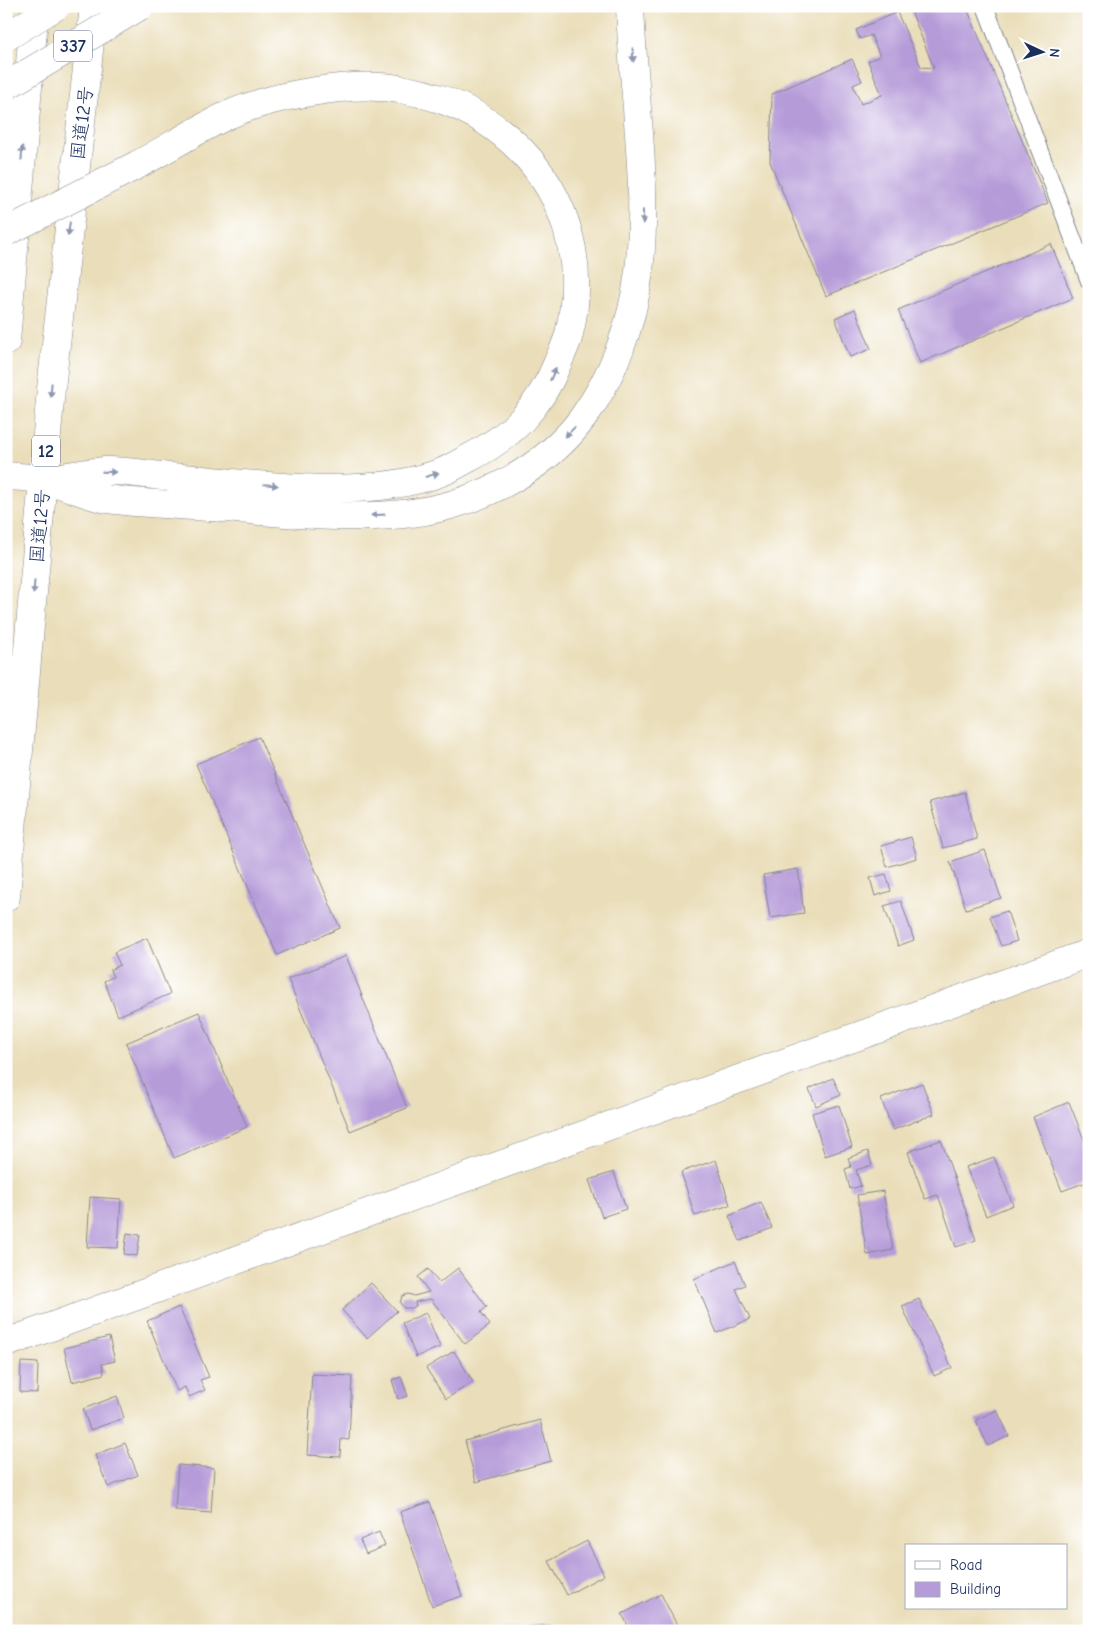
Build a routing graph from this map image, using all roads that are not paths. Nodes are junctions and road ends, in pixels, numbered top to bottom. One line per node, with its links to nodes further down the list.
1 (35, 6): 11 (main road, one-way to 1)
2 (56, 6): 7 (main road, 337, bridge)
3 (94, 6): 13 (main road, 国道12号 / 12, one-way to 13)
4 (140, 6): 8 (main road, 337, bridge)
5 (630, 6): 13 (main road, one-way to 13)
6 (985, 6): 10 (lane)
7 (6, 37)
8 (6, 86)
9 (6, 232): 13 (main road, one-way to 9, bridge)
10 (1089, 282)
11 (6, 341)
12 (6, 476): 13 (main road)
13 (43, 480): 14 (main road, 国道12号 / 12, one-way to 14)
14 (6, 897)
15 (1089, 953): 16 (main road)
16 (6, 1344)

